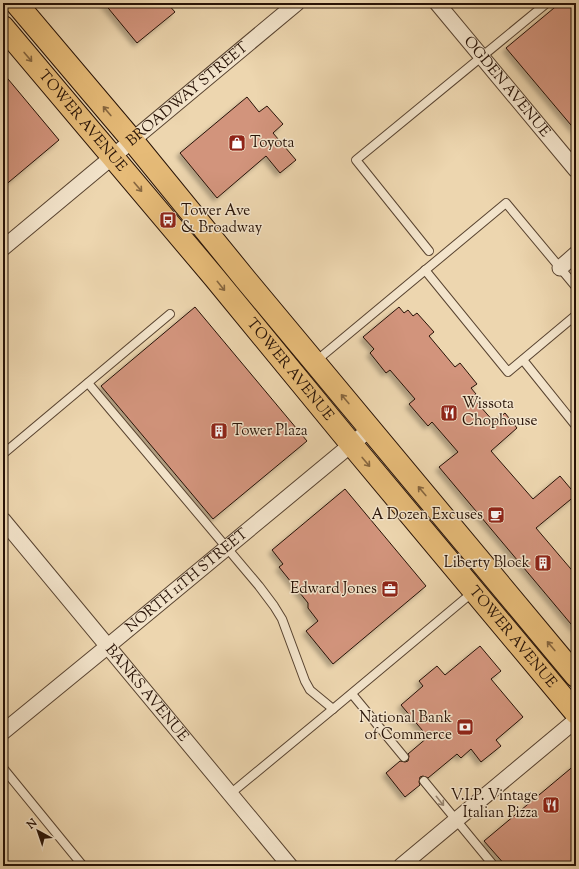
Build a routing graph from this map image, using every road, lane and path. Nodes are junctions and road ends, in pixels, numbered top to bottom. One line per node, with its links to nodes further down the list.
1 (16, 3): 7 (main road, TOWER AVENUE, one-way to 1)
2 (297, 3): 7 (street, BROADWAY STREET)
3 (437, 3): 6 (street, OGDEN AVENUE)
4 (547, 3): 6 (lane)
5 (3, 28): 8 (main road, TOWER AVENUE, one-way to 8)
6 (482, 57): 9 (street, OGDEN AVENUE); 11 (lane)
7 (132, 140): 8 (street, BROADWAY STREET); 19 (main road, TOWER AVENUE)
8 (113, 157): 10 (street, BROADWAY STREET); 23 (main road, TOWER AVENUE, one-way to 23)
9 (576, 170)
10 (3, 248)
11 (430, 251)
12 (576, 254): 13 (street)
13 (560, 268): 14 (lane); 15 (lane)
14 (424, 270): 18 (lane); 19 (lane)
15 (576, 287)
16 (170, 314): 20 (lane)
17 (576, 315): 18 (lane)
18 (523, 360): 21 (lane)
19 (314, 362): 22 (main road, TOWER AVENUE, one-way to 19)
20 (88, 382): 24 (lane); 26 (lane)
21 (576, 426)
22 (370, 429): 23 (street, NORTH 11TH STREET); 29 (main road, TOWER AVENUE, one-way to 22)
23 (352, 445): 26 (street, NORTH 11TH STREET); 27 (main road, TOWER AVENUE, one-way to 27)
24 (3, 454)
25 (3, 520): 28 (street, BANKS AVENUE)
26 (227, 548): 28 (street, NORTH 11TH STREET); 31 (lane)
27 (474, 591): 30 (lane); 32 (main road, TOWER AVENUE)
28 (108, 646): 34 (street, NORTH 11TH STREET); 38 (street, BANKS AVENUE)
29 (576, 676)
30 (352, 694): 31 (lane); 35 (lane)
31 (333, 709): 38 (lane)
32 (576, 714)
33 (576, 720): 39 (street)
34 (3, 732)
35 (404, 757)
36 (3, 768): 40 (lane)
37 (424, 781): 39 (lane, one-way to 39)
38 (230, 794): 41 (street, BANKS AVENUE)
39 (456, 820): 42 (street); 43 (lane)
40 (83, 866)
41 (290, 866)
42 (401, 866)
43 (494, 866)

